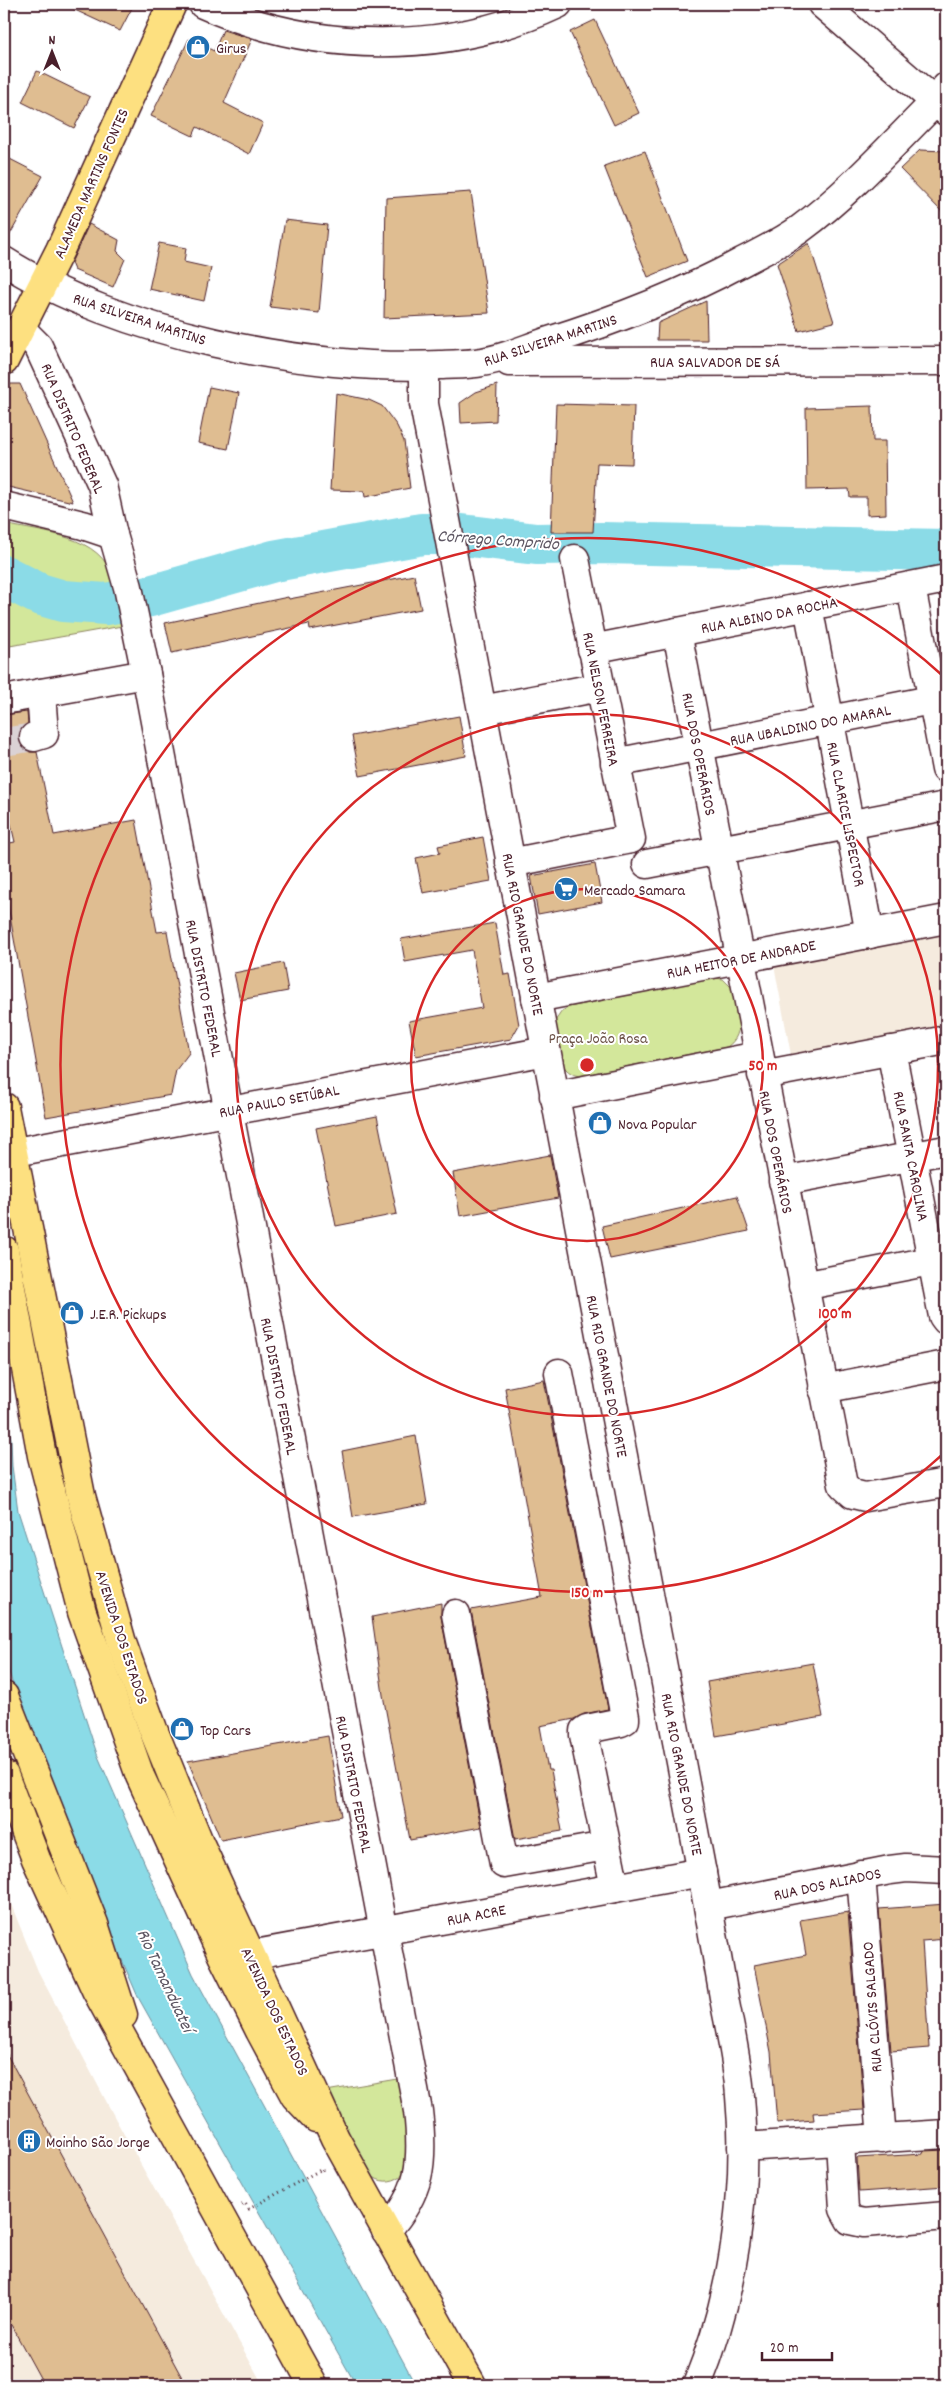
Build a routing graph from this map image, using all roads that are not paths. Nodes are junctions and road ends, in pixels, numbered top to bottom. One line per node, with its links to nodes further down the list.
1 (172, 4): 7 (main road, ALAMEDA MARTINS FONTES)
2 (203, 4): 3 (street)
3 (558, 4)
4 (822, 4): 5 (street)
5 (943, 100): 11 (street, RUA SILVEIRA MARTINS)
6 (4, 261): 7 (street, RUA SILVEIRA MARTINS)
7 (44, 282): 8 (main road, ALAMEDA MARTINS FONTES); 12 (street, RUA SILVEIRA MARTINS)
8 (21, 329): 9 (main road, ALAMEDA MARTINS FONTES); 14 (street, RUA DISTRITO FEDERAL)
9 (4, 361)
10 (946, 361): 11 (street, RUA SALVADOR DE SÁ)
11 (483, 362): 12 (street, RUA SILVEIRA MARTINS)
12 (424, 366): 26 (street, RUA RIO GRANDE DO NORTE)
13 (4, 506): 14 (street)
14 (113, 535): 21 (street, RUA DISTRITO FEDERAL)
15 (574, 559): 20 (street, RUA NELSON FERREIRA)
16 (946, 579): 17 (street, RUA ALBINO DA ROCHA)
17 (911, 586): 18 (street, RUA ALBINO DA ROCHA); 24 (street)
18 (808, 606): 19 (street, RUA ALBINO DA ROCHA); 27 (street, RUA CLARICE LISPECTOR)
19 (677, 632): 20 (street, RUA ALBINO DA ROCHA); 29 (street, RUA DOS OPERÁRIOS)
20 (592, 649): 22 (street, RUA NELSON FERREIRA)
21 (146, 674): 23 (street); 47 (street, RUA DISTRITO FEDERAL)
22 (600, 687): 26 (street); 30 (street, RUA NELSON FERREIRA)
23 (41, 694): 25 (street); 28 (street)
24 (939, 698): 27 (street, RUA UBALDINO DO AMARAL); 31 (street)
25 (4, 700)
26 (482, 710): 35 (street, RUA RIO GRANDE DO NORTE)
27 (829, 720): 29 (street, RUA UBALDINO DO AMARAL); 33 (street, RUA CLARICE LISPECTOR)
28 (34, 738)
29 (698, 746): 30 (street, RUA UBALDINO DO AMARAL); 34 (street, RUA DOS OPERÁRIOS)
30 (615, 763): 35 (street, RUA NELSON FERREIRA)
31 (946, 769)
32 (946, 806): 33 (street)
33 (849, 825): 34 (street); 38 (street, RUA CLARICE LISPECTOR)
34 (719, 850): 36 (street); 39 (street, RUA DOS OPERÁRIOS)
35 (510, 863): 40 (street, RUA RIO GRANDE DO NORTE)
36 (647, 864)
37 (946, 919): 38 (street, RUA HEITOR DE ANDRADE)
38 (870, 934): 39 (street, RUA HEITOR DE ANDRADE)
39 (740, 958): 40 (street, RUA HEITOR DE ANDRADE); 44 (street, RUA DOS OPERÁRIOS)
40 (536, 998): 43 (street, RUA RIO GRANDE DO NORTE)
41 (946, 1040): 42 (street)
42 (891, 1050): 44 (street); 50 (street, RUA SANTA CAROLINA)
43 (546, 1051): 45 (street, RUA RIO GRANDE DO NORTE); 47 (street, RUA PAULO SETÚBAL)
44 (760, 1065): 45 (street); 51 (street, RUA DOS OPERÁRIOS)
45 (554, 1096): 65 (street, RUA RIO GRANDE DO NORTE)
46 (4, 1106): 49 (main road, AVENIDA DOS ESTADOS)
47 (228, 1110): 49 (street, RUA PAULO SETÚBAL); 69 (street, RUA DISTRITO FEDERAL)
48 (946, 1150): 50 (street)
49 (14, 1154): 70 (main road, AVENIDA DOS ESTADOS)
50 (912, 1156): 51 (street); 53 (street, RUA SANTA CAROLINA)
51 (783, 1181): 54 (street, RUA DOS OPERÁRIOS)
52 (4, 1250): 73 (main road, AVENIDA DOS ESTADOS)
53 (939, 1259): 54 (street); 55 (street, RUA SANTA CAROLINA)
54 (803, 1286): 58 (street, RUA DOS OPERÁRIOS)
55 (946, 1320)
56 (946, 1365): 58 (street)
57 (560, 1373): 63 (street)
58 (823, 1389): 59 (street, RUA DOS OPERÁRIOS)
59 (946, 1483)
60 (456, 1614): 63 (street)
61 (4, 1696): 71 (main road)
62 (4, 1775): 71 (main road)
63 (606, 1846): 67 (street)
64 (946, 1870): 66 (street, RUA DOS ALIADOS)
65 (702, 1872): 67 (street, RUA ACRE); 68 (street, RUA RIO GRANDE DO NORTE)
66 (861, 1875): 68 (street, RUA DOS ALIADOS); 74 (street, RUA CLÓVIS SALGADO)
67 (615, 1888): 69 (street, RUA ACRE)
68 (709, 1906): 76 (street, RUA RIO GRANDE DO NORTE)
69 (383, 1931): 70 (street, RUA ACRE); 78 (street, RUA DISTRITO FEDERAL)
70 (250, 1955): 73 (main road, AVENIDA DOS ESTADOS)
71 (134, 2056): 79 (main road)
72 (946, 2134): 74 (street)
73 (335, 2138): 78 (main road, AVENIDA DOS ESTADOS)
74 (882, 2139): 75 (street)
75 (840, 2142): 76 (street); 77 (street)
76 (742, 2147): 81 (street, RUA RIO GRANDE DO NORTE)
77 (946, 2216)
78 (386, 2231): 80 (main road, AVENIDA DOS ESTADOS)
79 (313, 2385)
80 (472, 2385)
81 (697, 2385)

